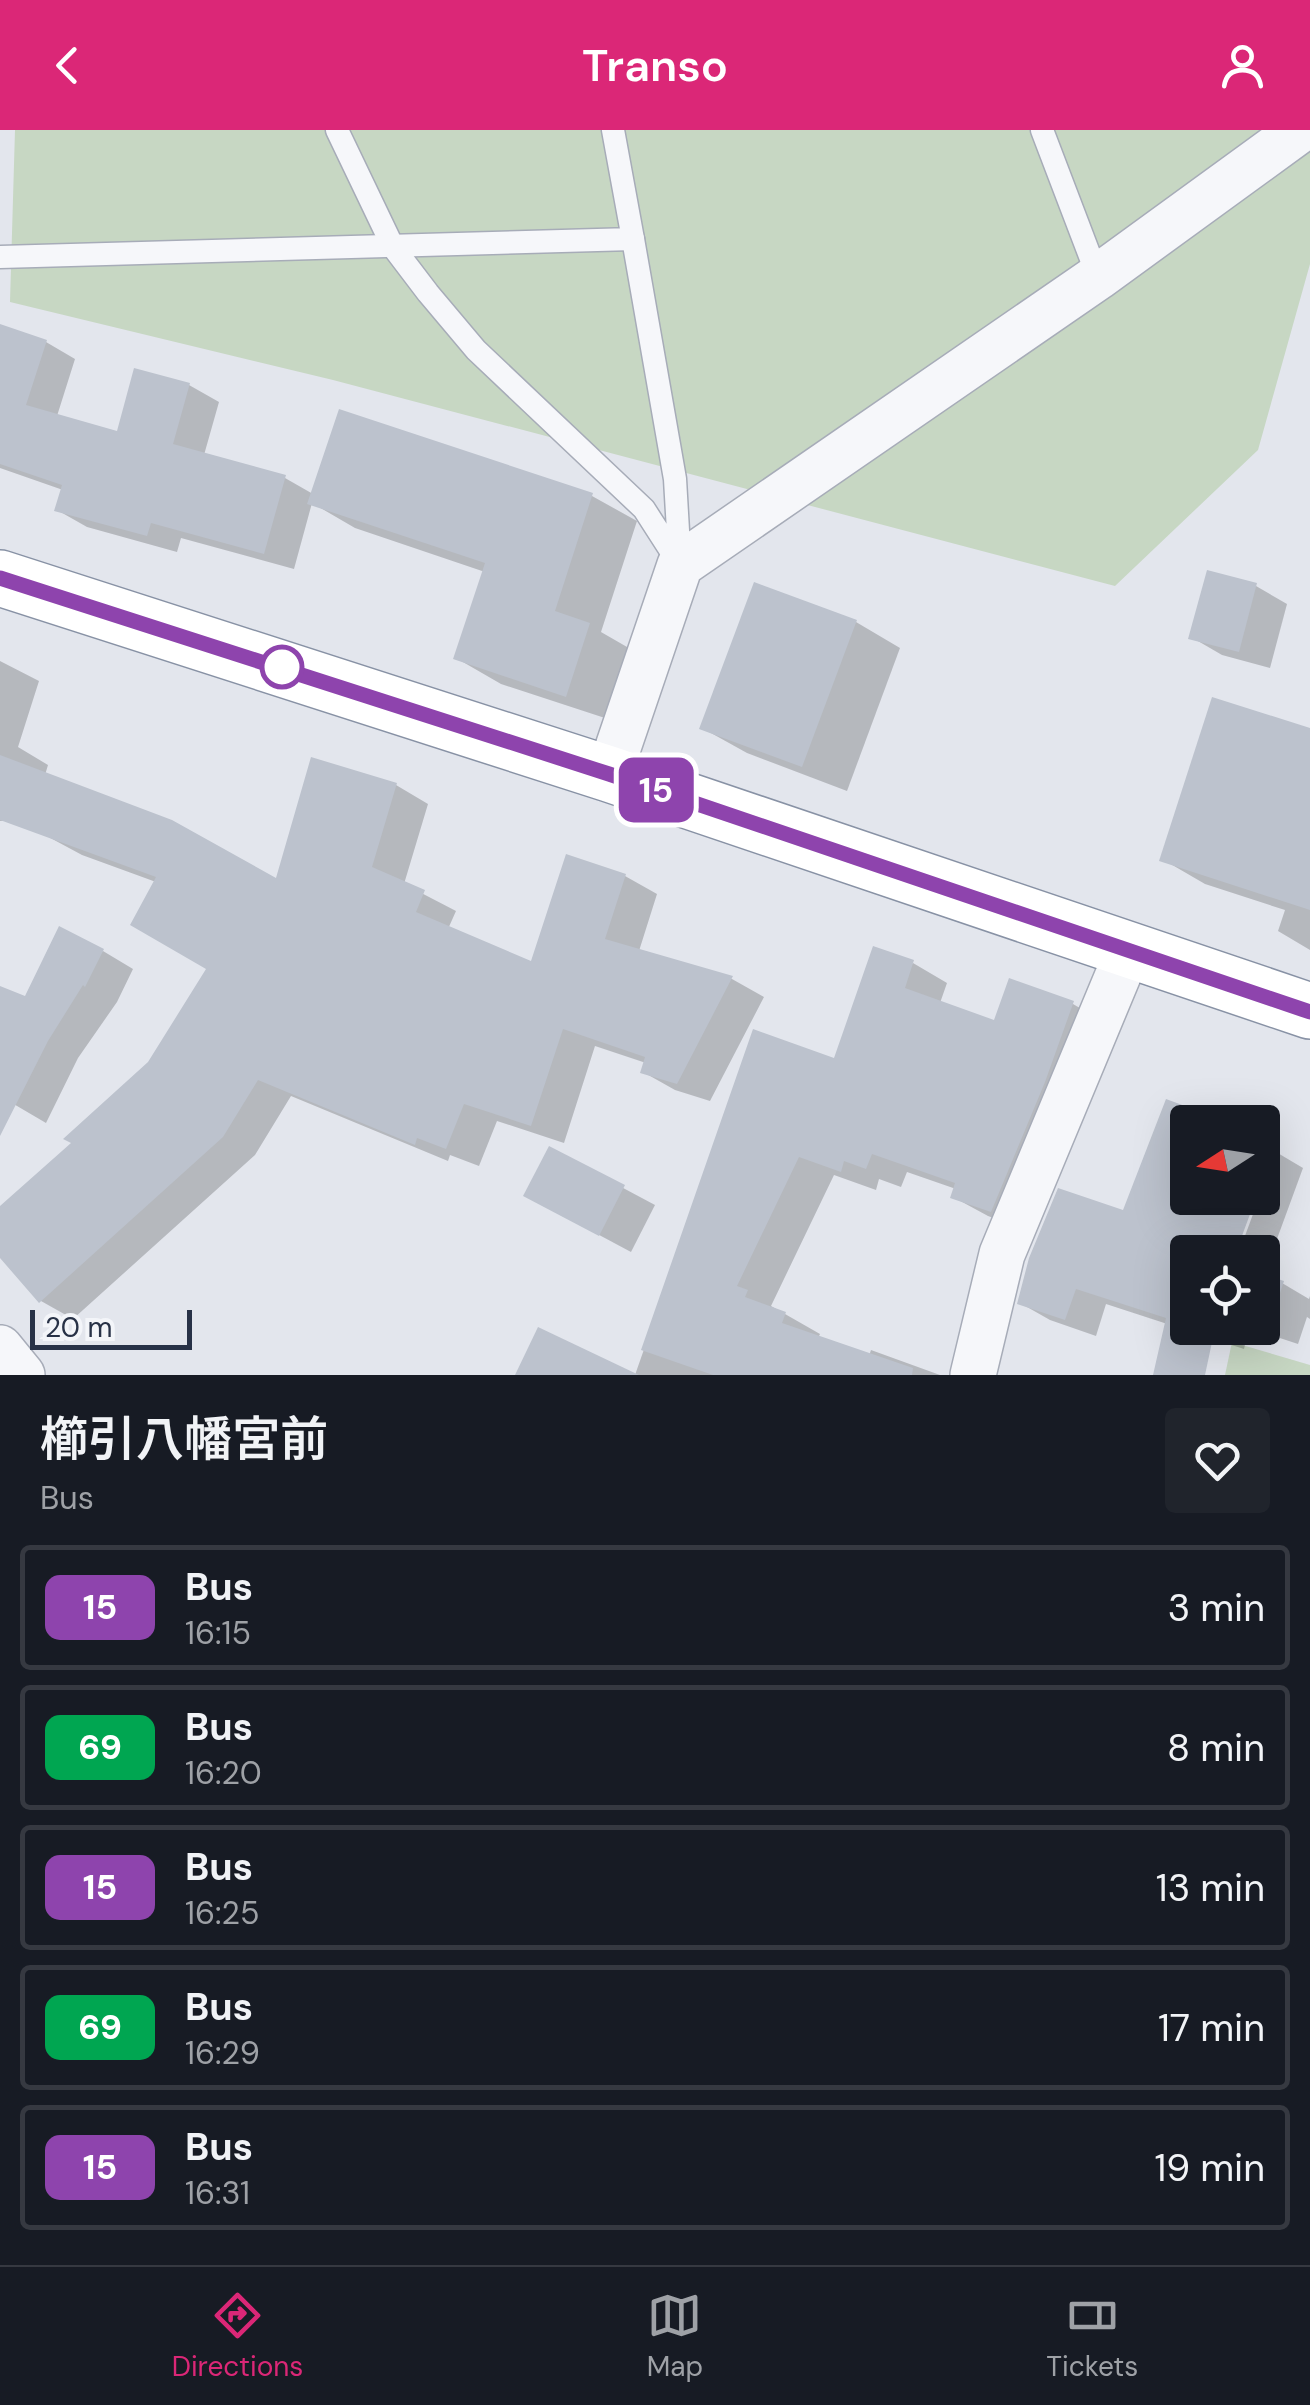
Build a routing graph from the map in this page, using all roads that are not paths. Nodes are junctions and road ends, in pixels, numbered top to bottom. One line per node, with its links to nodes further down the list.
1 (337, 130): 6 (lane)
2 (613, 130): 5 (lane)
3 (1042, 130): 8 (lane)
4 (1300, 130): 8 (street)
5 (633, 239): 6 (lane); 9 (lane)
6 (393, 247): 7 (lane); 9 (lane)
7 (0, 257)
8 (1098, 277): 9 (street)
9 (680, 565): 11 (street)
10 (0, 578): 11 (highway)
11 (609, 774): 12 (highway)
12 (1128, 949): 13 (highway); 16 (street)
13 (1310, 1012)
14 (0, 1348): 15 (street)
15 (22, 1375)
16 (974, 1375)

